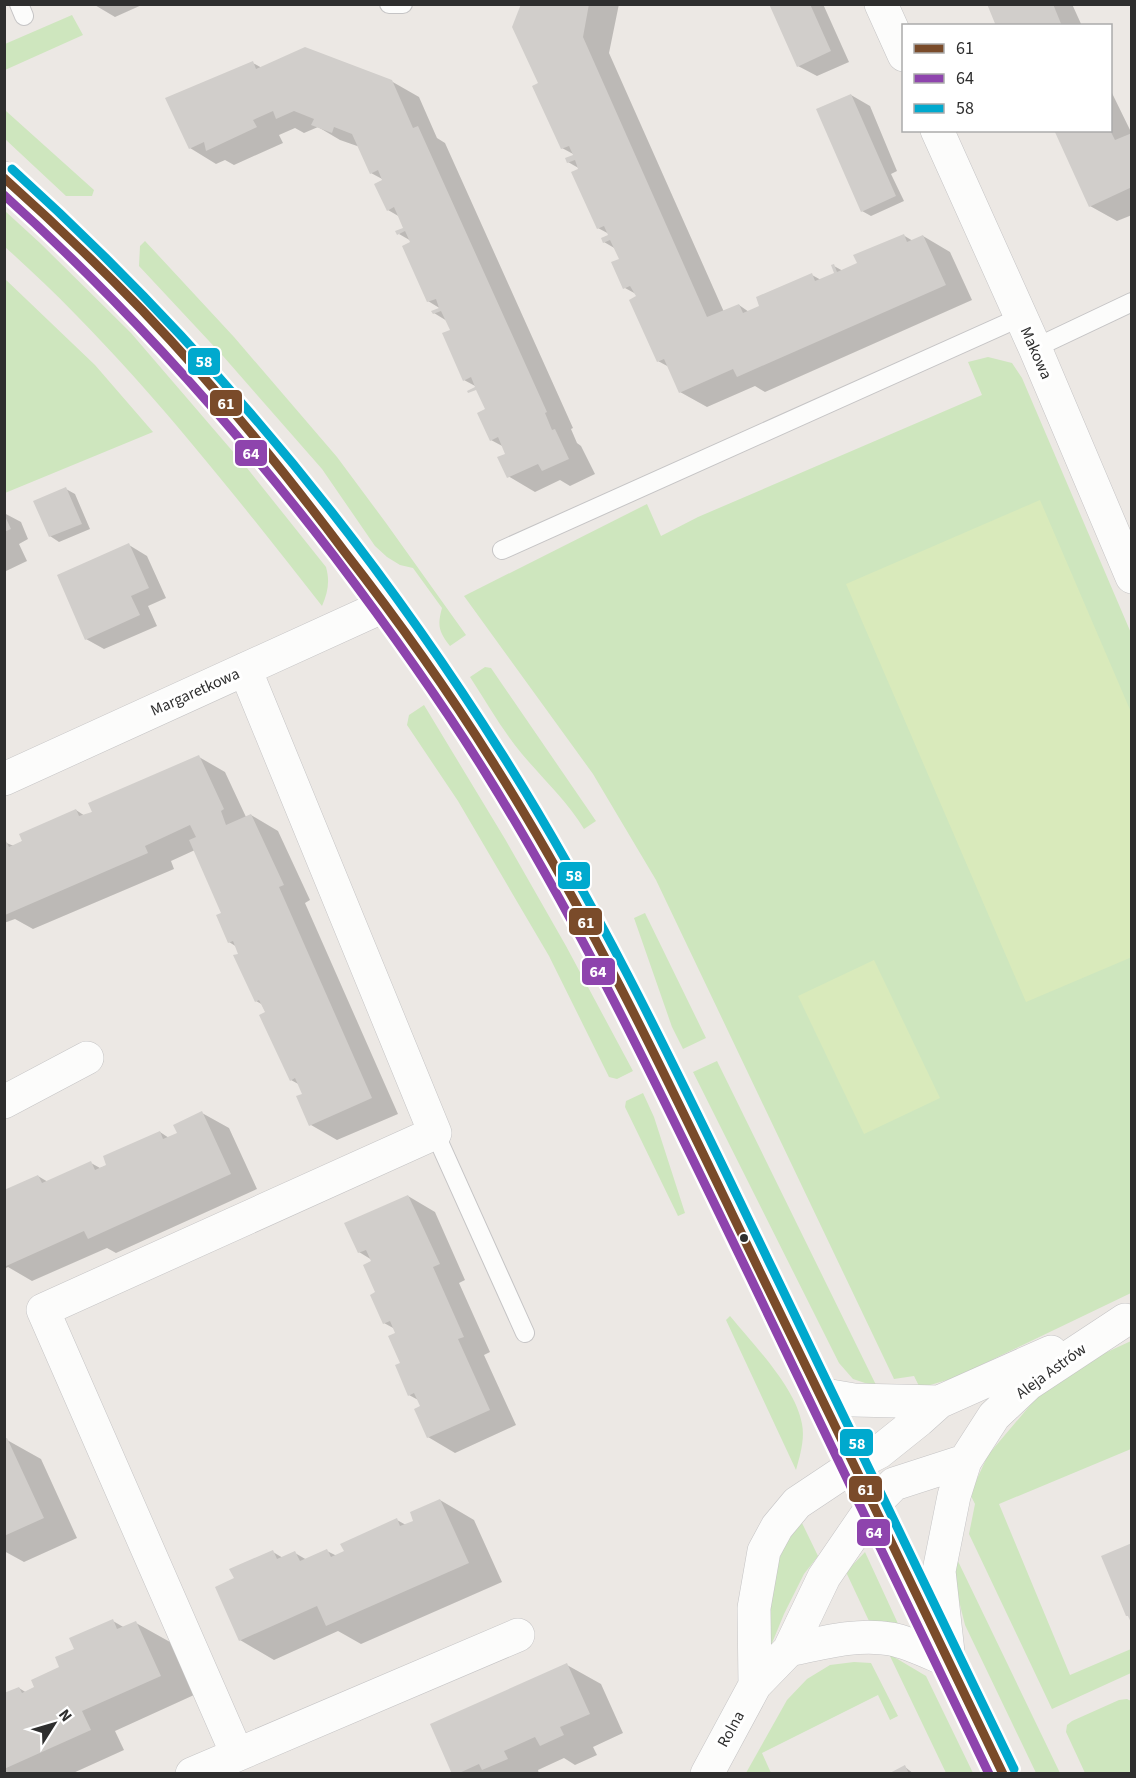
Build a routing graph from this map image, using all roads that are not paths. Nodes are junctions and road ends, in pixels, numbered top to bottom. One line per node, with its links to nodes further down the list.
1 (389, 4): 2 (lane)
2 (403, 4)
3 (881, 4): 4 (street)
4 (902, 53)
5 (938, 132): 8 (street, Makowa)
6 (4, 177): 12 (street)
7 (1131, 303): 9 (lane)
8 (1021, 318): 9 (street, Makowa); 10 (lane)
9 (1035, 348): 11 (street, Makowa)
10 (502, 550)
11 (1131, 577)
12 (386, 605): 13 (street, Margaretkowa); 20 (street)
13 (245, 669): 14 (street, Margaretkowa); 17 (street)
14 (4, 779)
15 (87, 1058): 16 (street)
16 (4, 1102)
17 (435, 1133): 19 (lane); 29 (street)
18 (1128, 1318): 21 (street, Aleja Astrów); 22 (street, Aleja Astrów)
19 (525, 1333)
20 (819, 1394): 21 (street, Aleja Astrów); 23 (street)
21 (939, 1401): 23 (street, Aleja Astrów)
22 (965, 1461): 24 (street); 27 (street, Aleja Astrów)
23 (854, 1466): 24 (street); 28 (street, Rolna)
24 (874, 1504): 26 (street, Rolna); 27 (street)
25 (518, 1635): 29 (street)
26 (789, 1650): 27 (street); 28 (street, Rolna)
27 (949, 1661): 32 (street)
28 (755, 1685): 31 (street, Rolna)
29 (237, 1754): 30 (street)
30 (192, 1773)
31 (707, 1773)
32 (1003, 1773)

